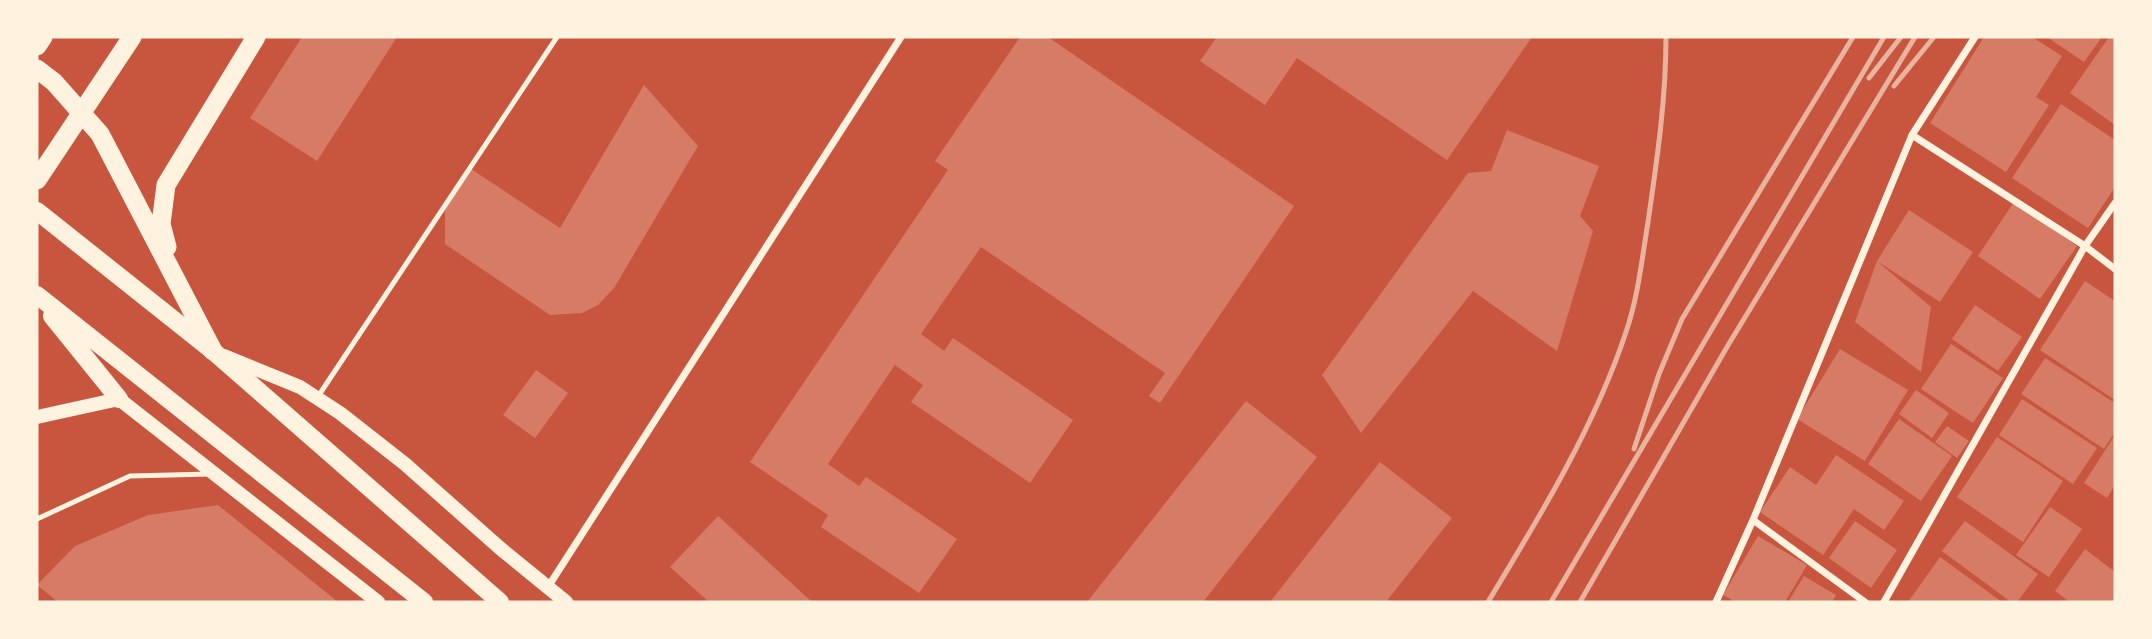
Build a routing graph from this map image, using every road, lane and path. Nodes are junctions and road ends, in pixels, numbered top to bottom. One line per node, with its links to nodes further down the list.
1 (43, 37): 7 (highway)
2 (132, 37): 10 (highway)
3 (256, 37): 15 (highway)
4 (557, 37): 18 (lane)
5 (901, 37): 24 (street)
6 (1975, 37): 9 (street)
7 (37, 46)
8 (37, 69): 15 (highway)
9 (1912, 135): 13 (street); 23 (street)
10 (37, 180)
11 (2115, 203): 13 (street)
12 (37, 211): 17 (main road)
13 (2085, 246): 14 (street); 31 (street)
14 (2115, 270)
15 (176, 279): 17 (highway)
16 (37, 296): 19 (main road); 26 (main road)
17 (213, 351): 18 (main road); 27 (main road)
18 (317, 398): 24 (main road)
19 (119, 399): 20 (main road); 21 (main road)
20 (37, 417)
21 (214, 474): 22 (lane); 25 (main road)
22 (37, 519)
23 (1753, 520): 29 (street); 30 (street)
24 (548, 587): 28 (main road)
25 (378, 602)
26 (424, 602)
27 (500, 602)
28 (566, 602)
29 (1716, 602)
30 (1865, 602)
31 (1884, 602)

